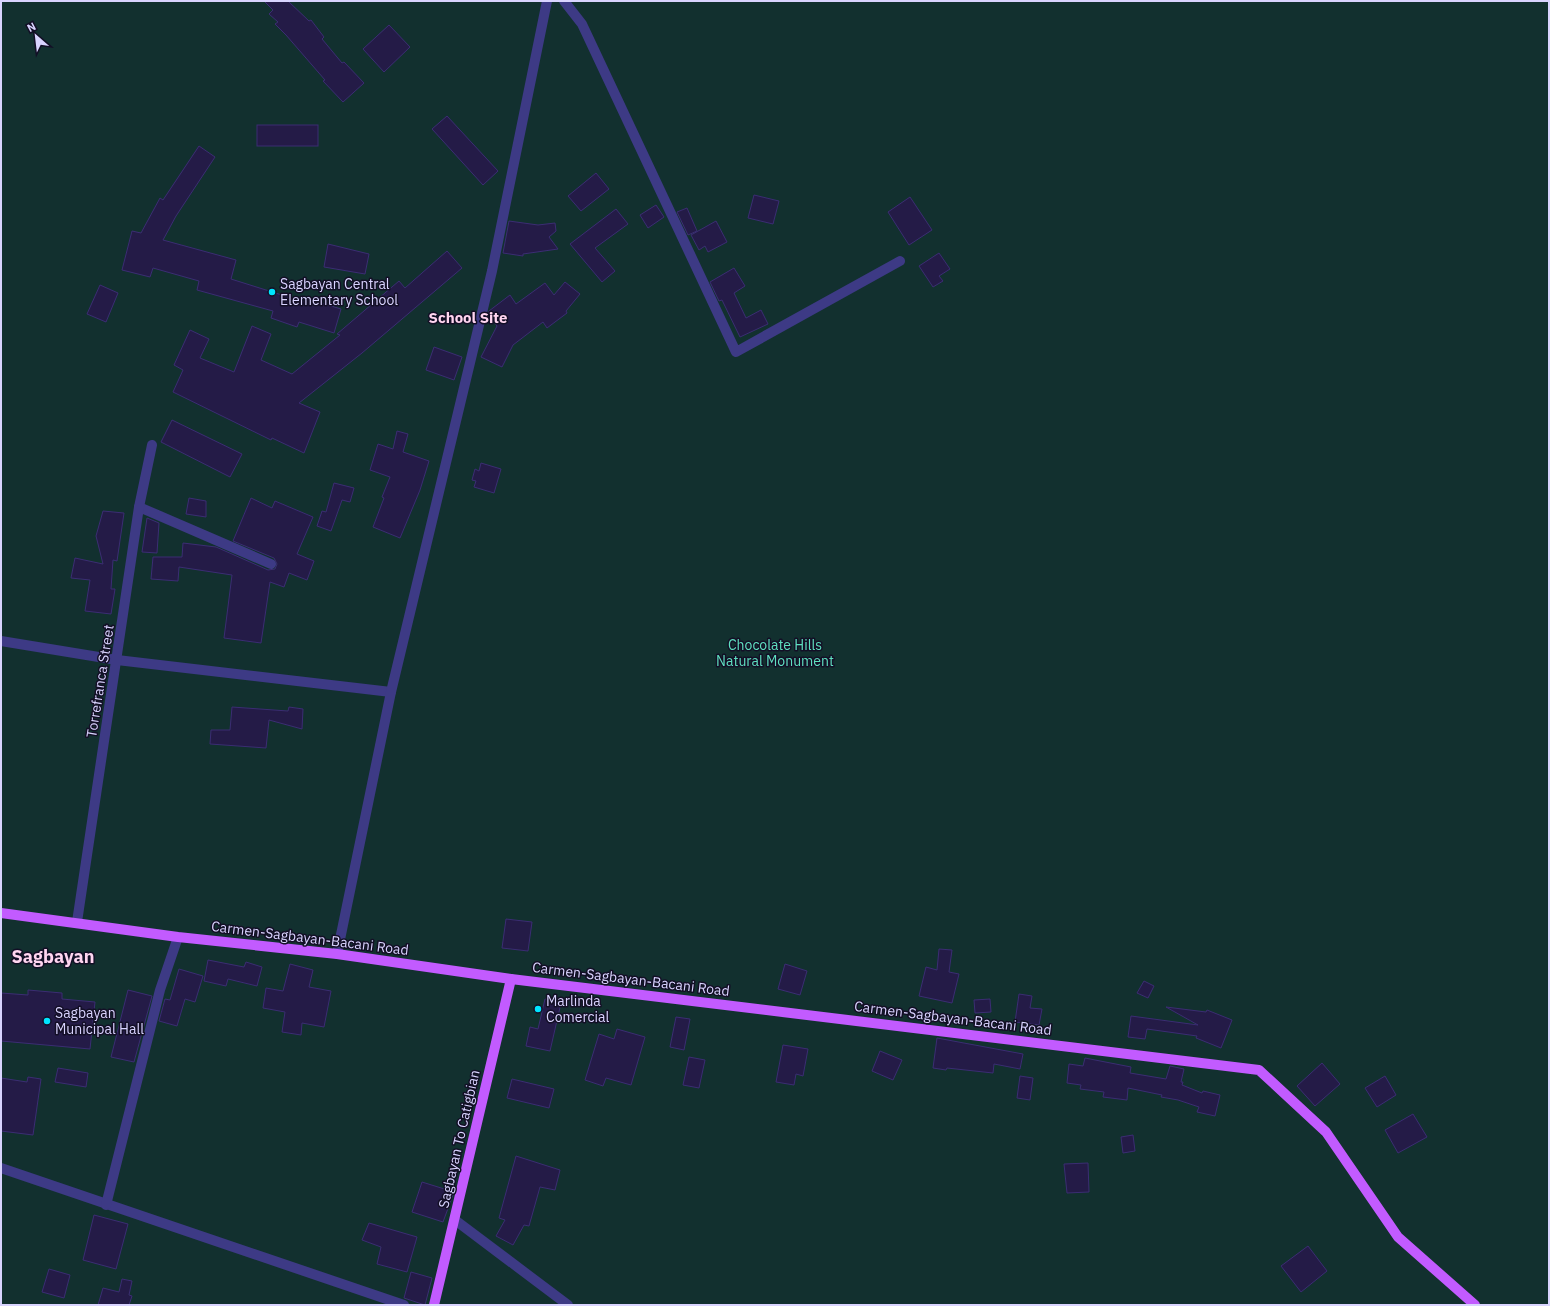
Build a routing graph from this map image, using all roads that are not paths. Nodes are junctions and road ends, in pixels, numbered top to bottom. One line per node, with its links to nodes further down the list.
1 (547, 1): 9 (street)
2 (564, 1): 3 (street)
3 (900, 261)
4 (152, 445): 5 (street, Torrefranca Street)
5 (139, 507): 6 (street); 8 (street, Torrefranca Street)
6 (271, 564)
7 (1, 641): 8 (street)
8 (117, 660): 9 (street); 11 (street, Torrefranca Street)
9 (391, 692): 13 (street)
10 (1, 913): 11 (main road, Carmen-Sagbayan-Bacani Road)
11 (77, 922): 12 (main road, Carmen-Sagbayan-Bacani Road)
12 (178, 937): 13 (main road, Carmen-Sagbayan-Bacani Road); 16 (street)
13 (337, 954): 14 (main road, Carmen-Sagbayan-Bacani Road)
14 (511, 979): 17 (main road, Sagbayan To Catigbian); 21 (main road, Carmen-Sagbayan-Bacani Road)
15 (1, 1168): 16 (street)
16 (106, 1205): 18 (street)
17 (455, 1220): 19 (main road, Sagbayan To Catigbian); 20 (street)
18 (404, 1305)
19 (434, 1305)
20 (568, 1305)
21 (1475, 1305)

